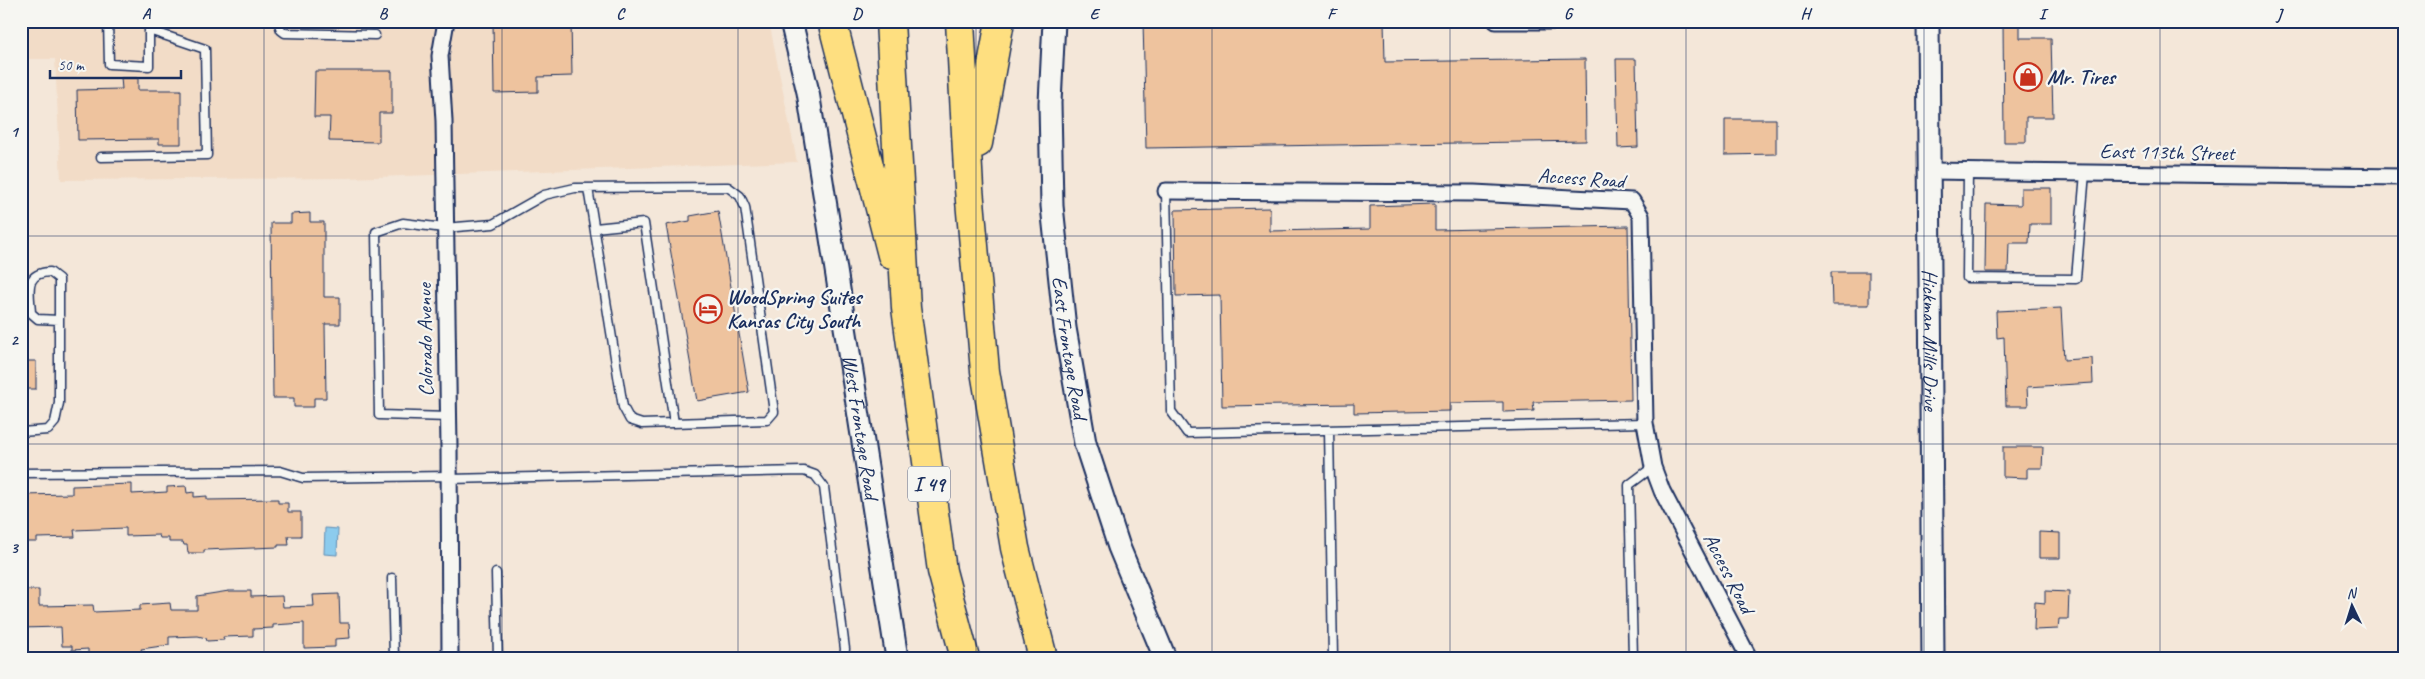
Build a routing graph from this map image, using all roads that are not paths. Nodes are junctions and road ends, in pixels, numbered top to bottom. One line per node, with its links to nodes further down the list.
1 (108, 21): 14 (lane)
2 (152, 21): 14 (lane)
3 (278, 21): 15 (lane)
4 (446, 21): 24 (street, Colorado Avenue)
5 (791, 21): 42 (street, West Frontage Road)
6 (832, 21): 26 (highway)
7 (890, 21): 26 (highway, I 49)
8 (960, 21): 22 (highway)
9 (1000, 21): 22 (highway)
10 (1054, 21): 45 (street, East Frontage Road)
11 (1496, 21): 12 (street)
12 (1569, 21)
13 (1928, 21): 17 (street, Hickman Mills Drive)
14 (149, 30): 16 (lane)
15 (375, 35)
16 (101, 157)
17 (1930, 170): 18 (street, East 113th Street); 49 (street, Hickman Mills Drive)
18 (1968, 171): 19 (street, East 113th Street); 19 (lane)
19 (2085, 172): 20 (street, East 113th Street)
20 (2404, 177)
21 (588, 188): 24 (lane); 25 (lane); 29 (lane)
22 (969, 189): 44 (highway)
23 (1166, 191): 30 (street, Access Road); 31 (lane)
24 (444, 228): 28 (street, Colorado Avenue); 28 (lane)
25 (595, 228): 29 (lane); 29 (lane)
26 (906, 308): 43 (highway, I 49)
27 (59, 320): 27 (lane); 32 (lane)
28 (448, 417): 35 (street, Colorado Avenue)
29 (674, 423)
30 (1645, 423): 31 (lane); 33 (street, Access Road)
31 (1329, 430): 46 (lane)
32 (21, 432)
33 (1653, 467): 47 (lane); 48 (street, Access Road)
34 (21, 473): 35 (lane)
35 (449, 478): 39 (street, Colorado Avenue); 41 (lane)
36 (496, 573): 40 (lane)
37 (392, 578): 38 (lane)
38 (394, 658)
39 (450, 658)
40 (498, 658)
41 (844, 658)
42 (897, 658)
43 (964, 658)
44 (1043, 658)
45 (1164, 658)
46 (1333, 658)
47 (1633, 658)
48 (1748, 658)
49 (1933, 658)

